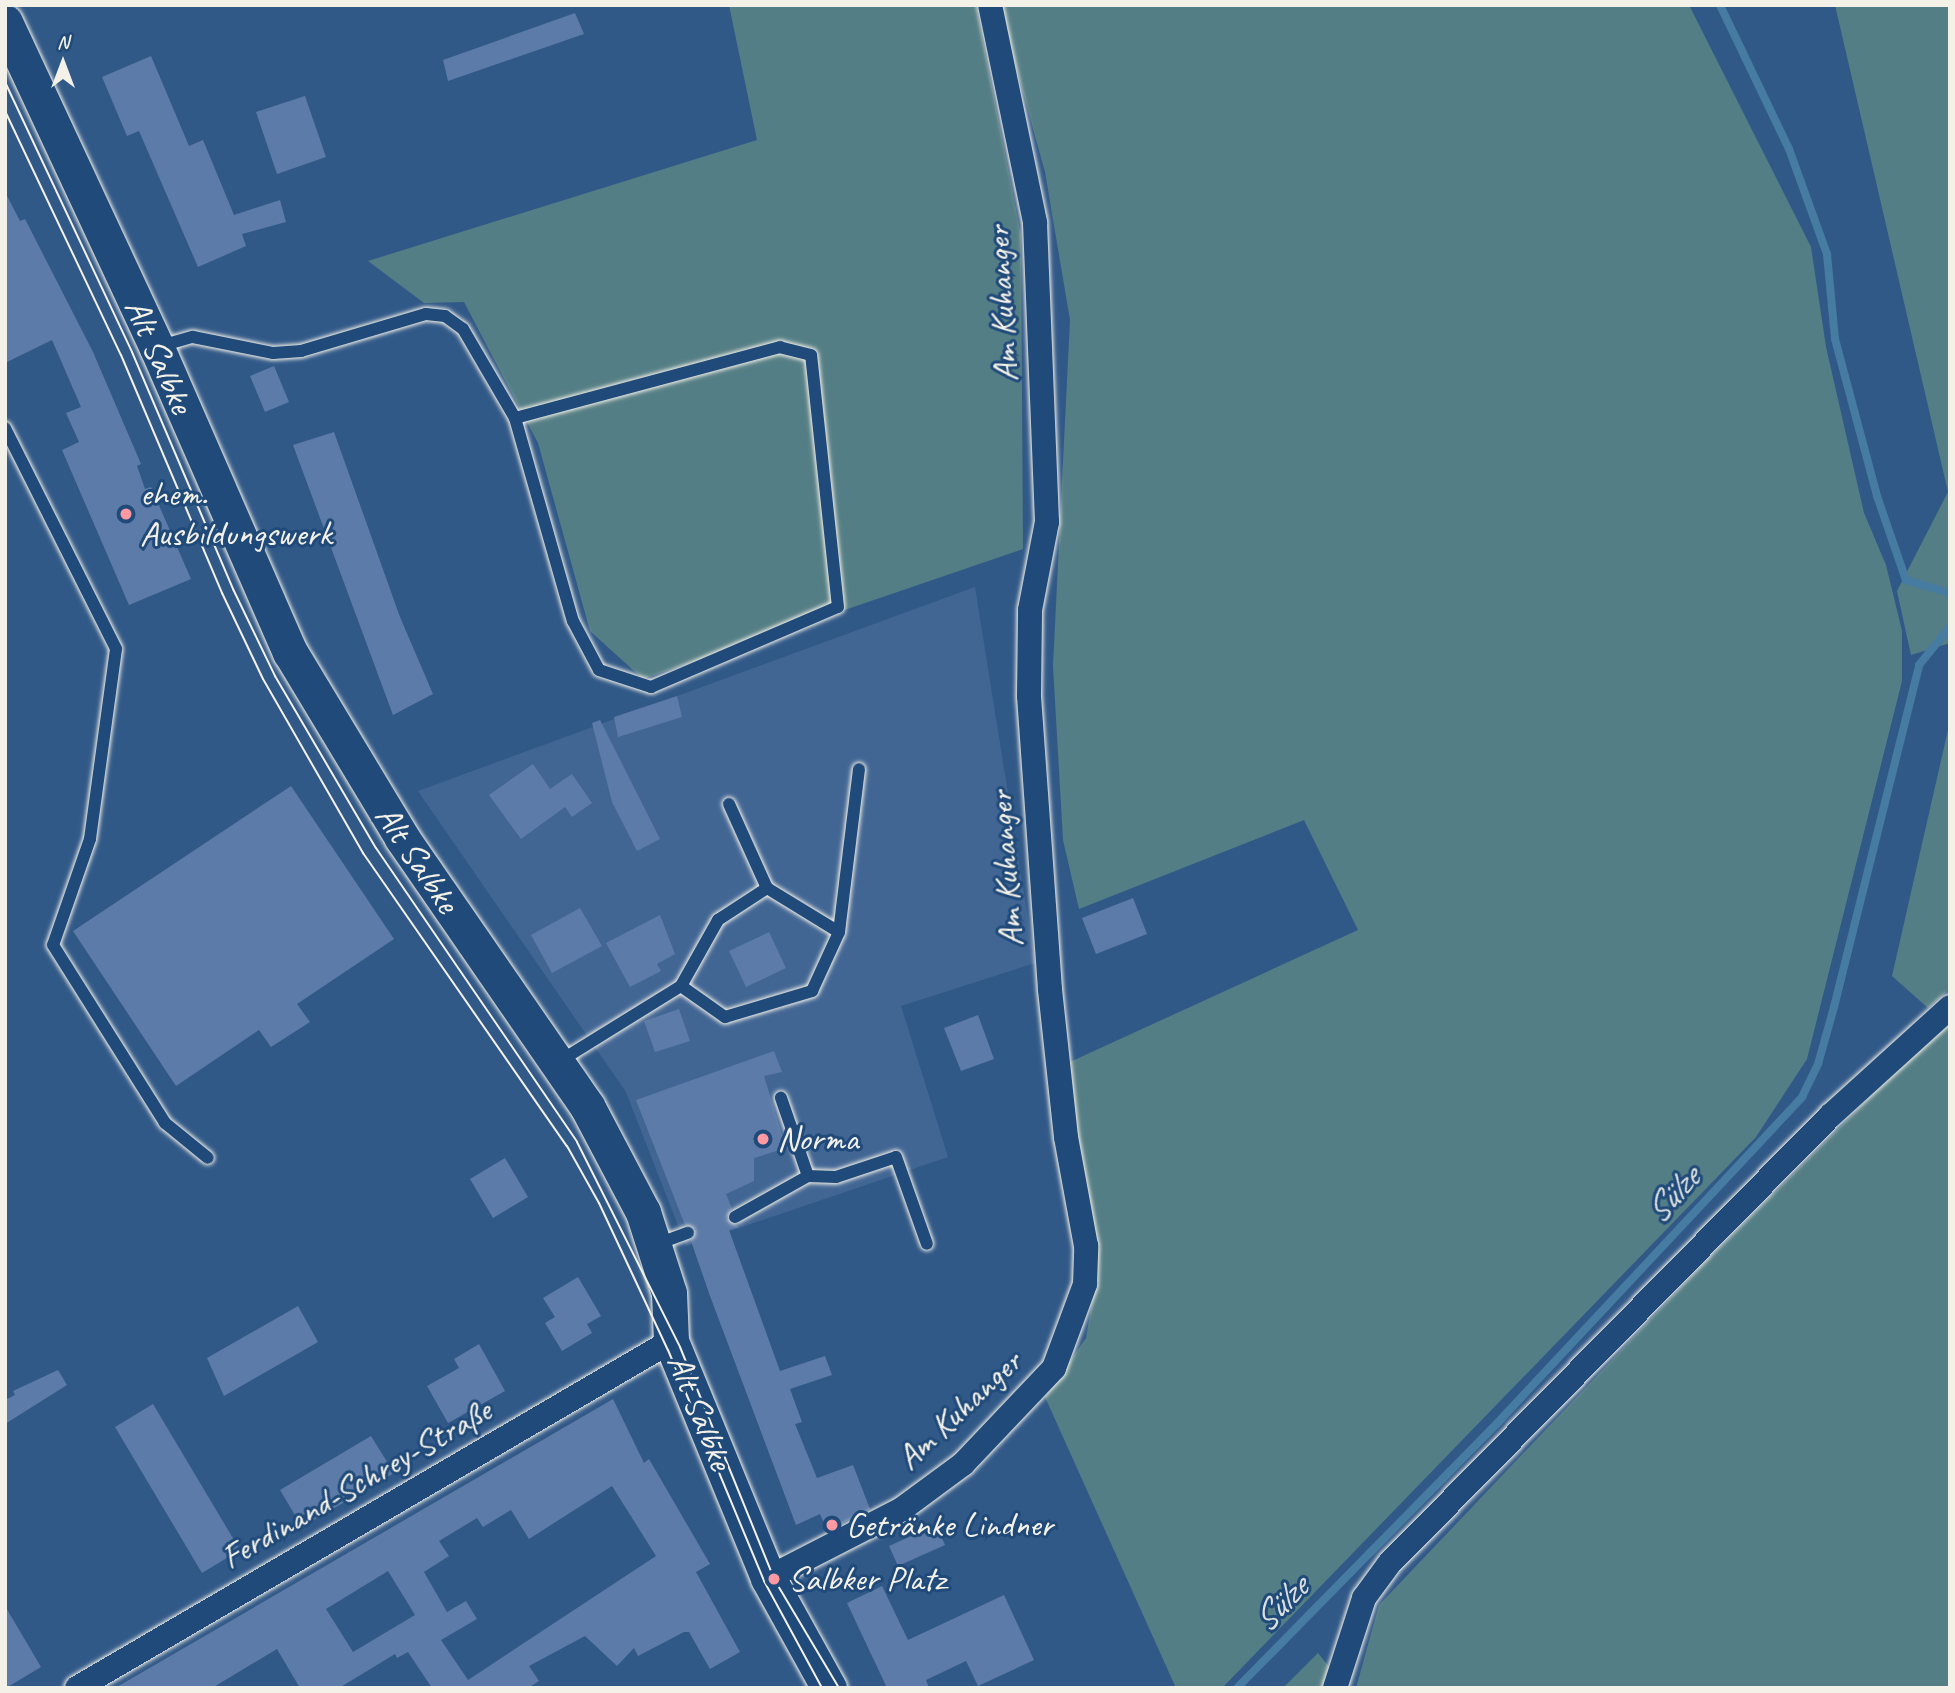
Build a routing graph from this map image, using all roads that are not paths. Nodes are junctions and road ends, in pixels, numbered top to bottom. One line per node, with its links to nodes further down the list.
1 (990, 5): 19 (street, Am Kuhanger)
2 (5, 22): 3 (main road, Alt Salbke)
3 (157, 348): 4 (lane); 12 (main road, Alt Salbke)
4 (514, 418): 4 (lane)
5 (5, 428): 14 (lane)
6 (859, 769): 9 (lane)
7 (729, 804): 8 (lane)
8 (767, 888): 9 (lane); 10 (lane)
9 (839, 932): 10 (lane)
10 (681, 986): 12 (lane)
11 (1950, 1007): 22 (street)
12 (557, 1063): 18 (main road, Alt Salbke)
13 (781, 1098): 15 (lane)
14 (208, 1158)
15 (808, 1176): 16 (lane); 17 (lane)
16 (735, 1217)
17 (927, 1244)
18 (671, 1341): 19 (main road, Alt Salbke); 20 (street, Ferdinand-Schrey-Straße)
19 (768, 1578): 21 (main road, Alt Salbke)
20 (77, 1688)
21 (829, 1688)
22 (1335, 1688)

